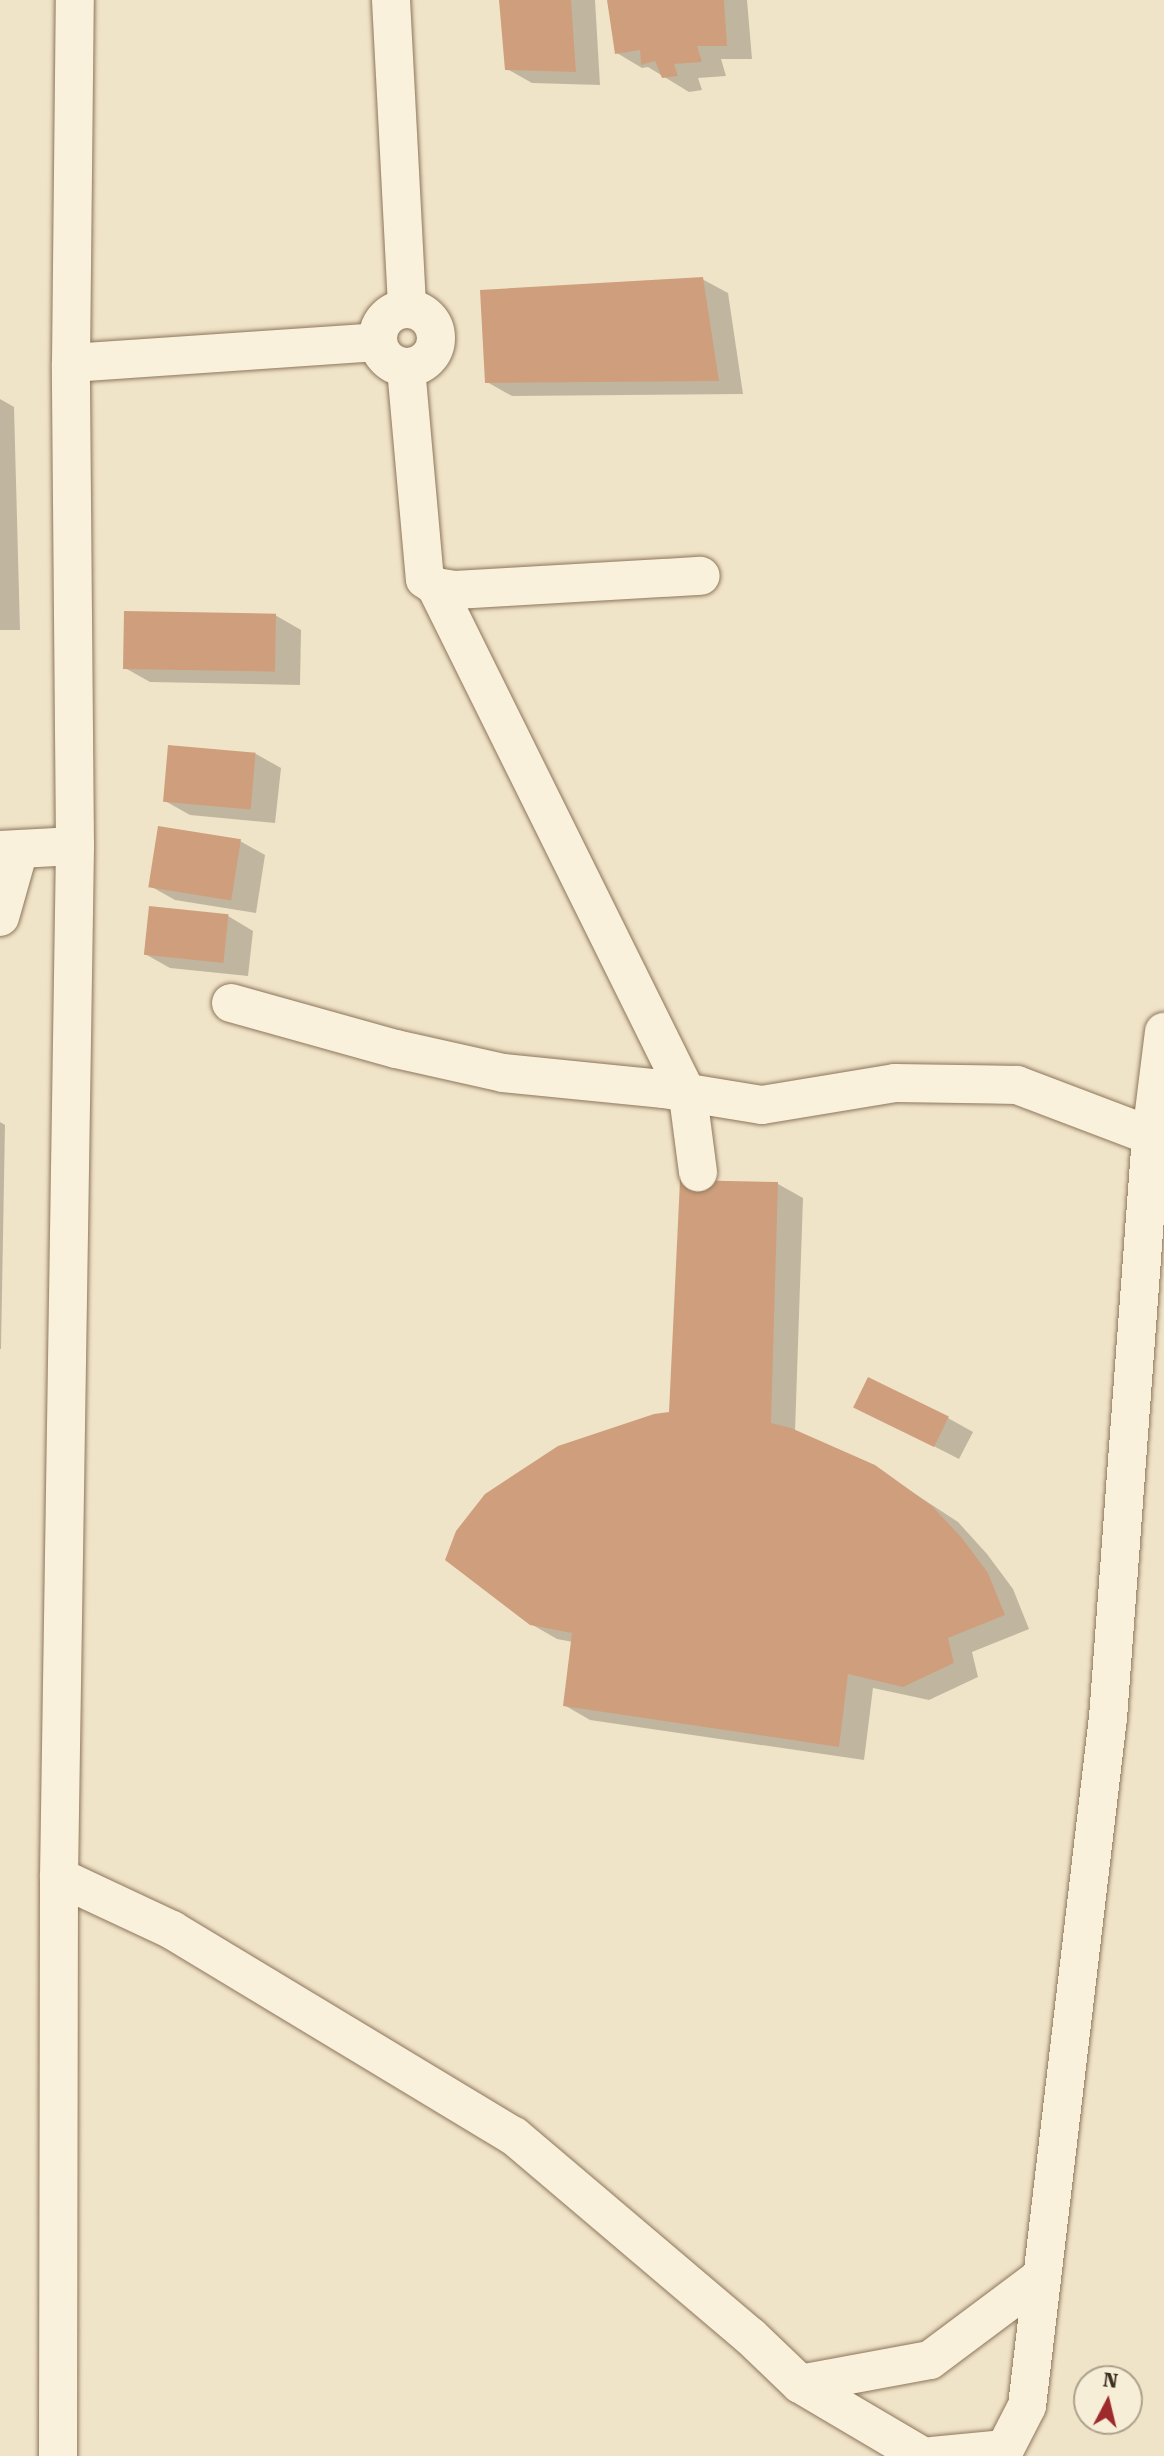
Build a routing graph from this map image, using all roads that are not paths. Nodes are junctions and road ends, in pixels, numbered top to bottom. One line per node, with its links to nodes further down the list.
1 (75, 0): 5 (street)
2 (391, 0): 3 (street)
3 (407, 309): 4 (street); 6 (street)
4 (377, 342): 5 (street); 6 (street)
5 (71, 363): 9 (street)
6 (406, 368): 8 (street)
7 (701, 576): 8 (street)
8 (436, 587): 14 (street)
9 (75, 846): 10 (street); 17 (street)
10 (9, 850): 11 (street)
11 (0, 917)
12 (231, 1003): 14 (street)
13 (1164, 1032): 15 (street)
14 (688, 1096): 15 (street); 16 (street)
15 (1151, 1136): 18 (street)
16 (698, 1172)
17 (58, 1877): 19 (street); 20 (street)
18 (1041, 2277): 19 (street); 22 (street)
19 (800, 2384): 21 (street)
20 (58, 2456)
21 (922, 2456)
22 (932, 2456)

